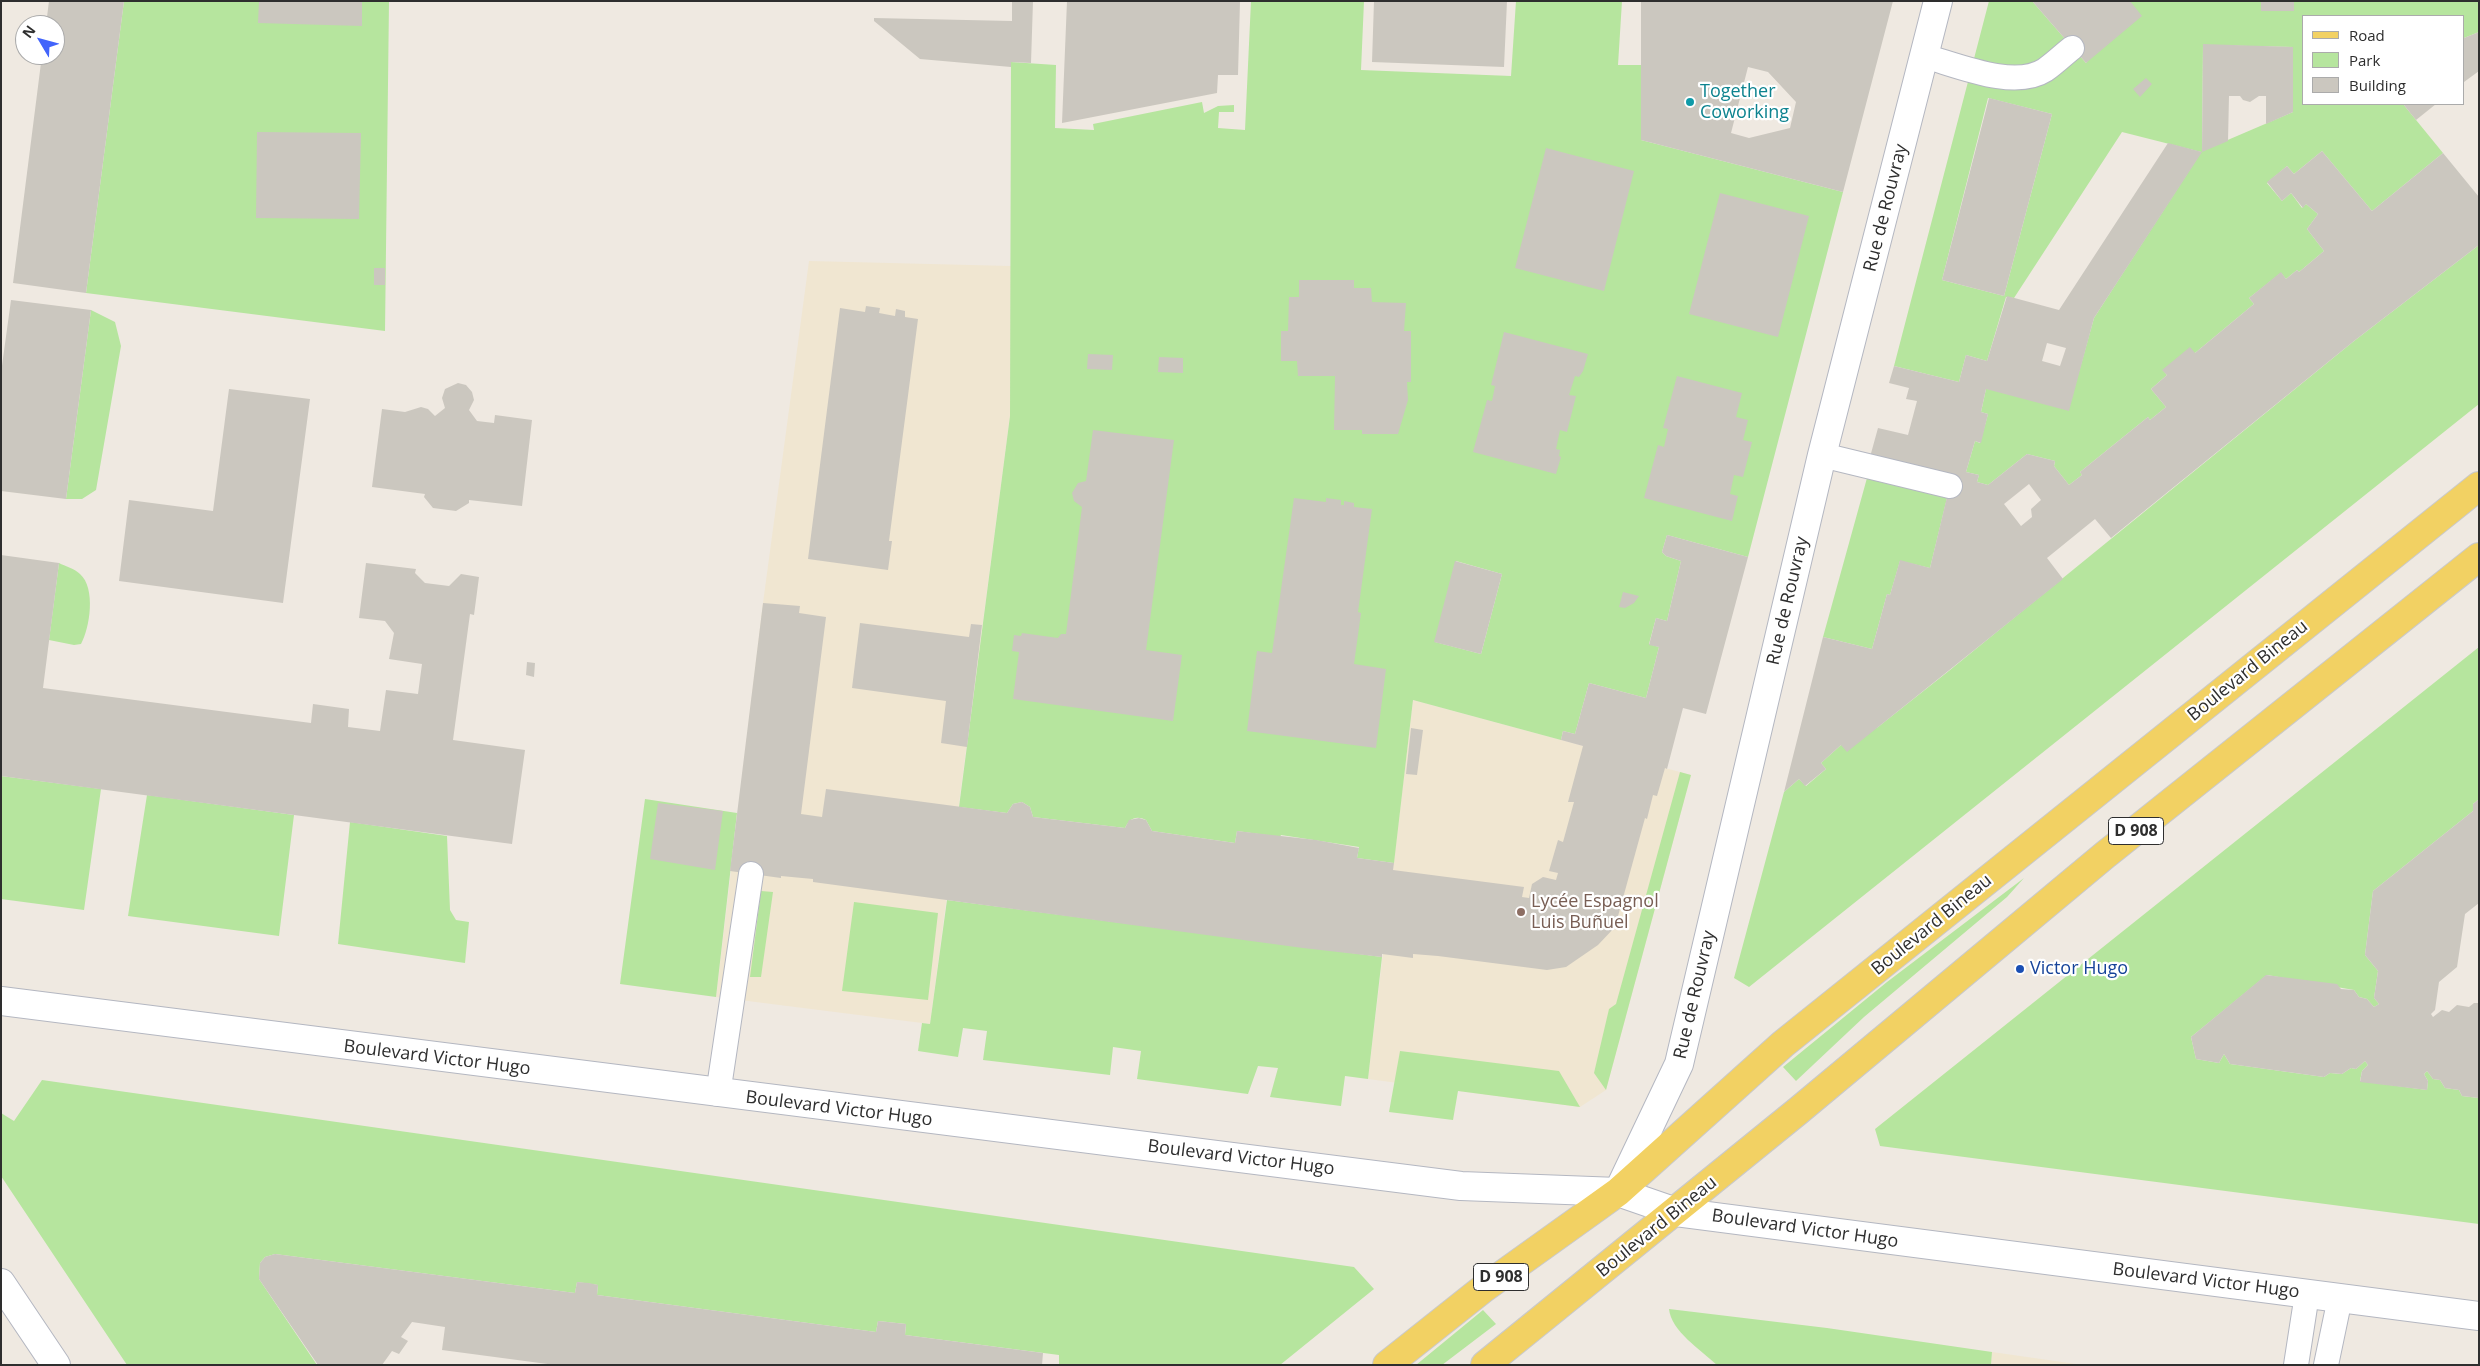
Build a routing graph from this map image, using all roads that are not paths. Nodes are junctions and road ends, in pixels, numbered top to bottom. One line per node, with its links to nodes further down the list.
1 (1938, 1): 3 (street, Rue de Rouvray)
2 (2072, 48): 3 (lane)
3 (1924, 56): 4 (street, Rue de Rouvray)
4 (1822, 455): 5 (lane); 11 (street, Rue de Rouvray)
5 (1950, 486)
6 (2479, 486): 11 (main road, Boulevard Bineau / D 908)
7 (2479, 558): 12 (main road, Boulevard Bineau / D 908)
8 (751, 874): 10 (lane)
9 (1, 1002): 10 (street, Boulevard Victor Hugo)
10 (718, 1094): 11 (street, Boulevard Victor Hugo)
11 (1618, 1192): 12 (street, Boulevard Victor Hugo); 18 (main road, Boulevard Bineau / D 908)
12 (1676, 1212): 14 (street, Boulevard Victor Hugo); 19 (main road, Boulevard Bineau / D 908)
13 (1, 1282): 17 (street)
14 (2307, 1294): 15 (street, Boulevard Victor Hugo); 20 (lane)
15 (2340, 1298): 16 (street, Boulevard Victor Hugo); 21 (lane)
16 (2479, 1316)
17 (56, 1365)
18 (1387, 1365)
19 (1486, 1365)
20 (2296, 1365)
21 (2326, 1365)

